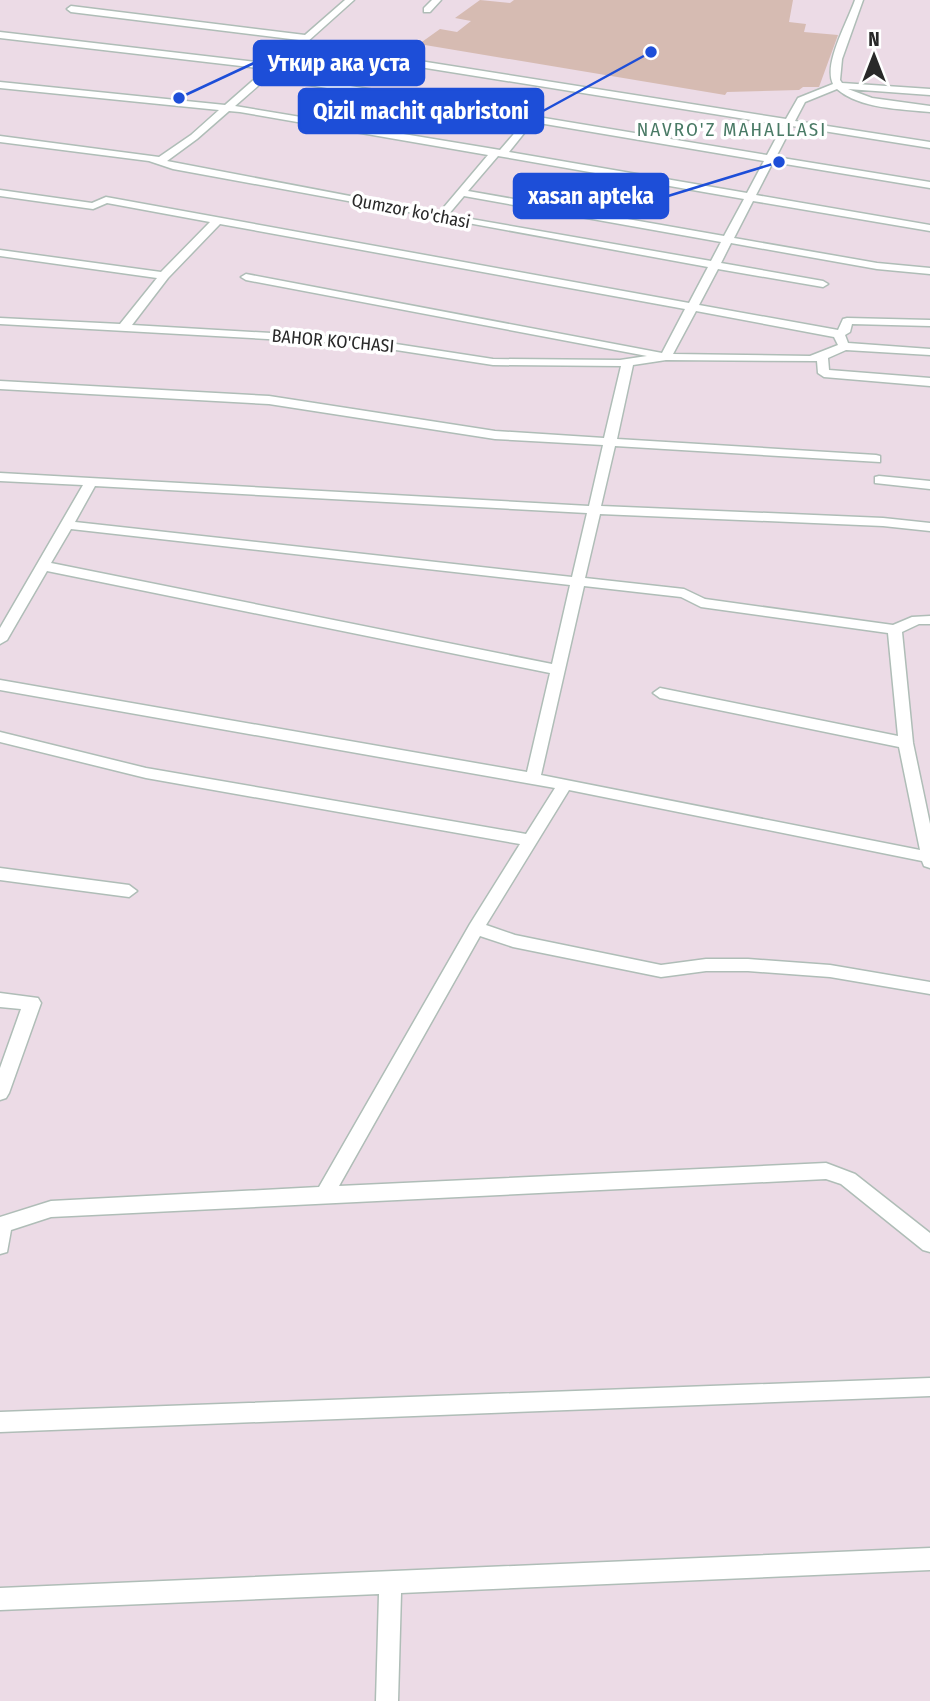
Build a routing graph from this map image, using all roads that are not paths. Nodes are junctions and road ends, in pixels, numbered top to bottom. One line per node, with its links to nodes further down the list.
1 (80, 0): 7 (street)
2 (350, 0): 7 (street)
3 (437, 0): 5 (street)
4 (856, 1): 12 (street)
5 (427, 10)
6 (0, 34): 9 (street)
7 (307, 38): 8 (street)
8 (299, 45): 9 (street); 17 (street)
9 (274, 67): 10 (street)
10 (266, 75): 14 (street); 16 (street)
11 (0, 85): 14 (street)
12 (838, 85): 13 (street); 15 (street); 17 (street)
13 (930, 92)
14 (228, 108): 20 (street); 22 (street)
15 (930, 109)
16 (531, 119): 20 (street); 21 (street)
17 (788, 122): 19 (street); 21 (street)
18 (0, 139): 22 (street, Qumzor ko'chasi)
19 (930, 145)
20 (500, 152): 25 (street); 26 (street)
21 (769, 158): 23 (street); 26 (street)
22 (160, 161): 27 (street, Qumzor ko'chasi)
23 (930, 185)
24 (0, 193): 28 (street)
25 (462, 193): 27 (street); 30 (street)
26 (750, 196): 29 (street); 30 (street)
27 (441, 217): 32 (street, Qumzor ko'chasi)
28 (218, 220): 34 (street); 37 (street)
29 (930, 228)
30 (728, 239): 32 (street); 33 (street)
31 (0, 253): 34 (street)
32 (715, 264): 36 (street, Qumzor ko'chasi); 37 (street)
33 (930, 271)
34 (164, 276): 40 (street)
35 (246, 277): 44 (street)
36 (823, 284)
37 (692, 307): 41 (street); 44 (street)
38 (0, 321): 40 (street, BAHOR KO'CHASI)
39 (930, 323): 41 (street)
40 (125, 326): 45 (street, BAHOR KO'CHASI)
41 (841, 340): 42 (street); 43 (street)
42 (930, 352)
43 (822, 355): 44 (street); 46 (street)
44 (666, 357): 45 (street, BAHOR KO'CHASI)
45 (628, 362): 48 (street)
46 (930, 382)
47 (0, 385): 48 (street)
48 (610, 441): 49 (street); 54 (street)
49 (877, 459)
50 (0, 477): 52 (street)
51 (878, 480): 53 (street)
52 (92, 481): 54 (street); 55 (street)
53 (930, 485)
54 (594, 510): 56 (street); 58 (street)
55 (68, 525): 57 (street); 58 (street)
56 (930, 527)
57 (43, 566): 61 (street); 62 (street)
58 (579, 582): 60 (street); 62 (street)
59 (930, 620): 60 (street)
60 (895, 630): 66 (street)
61 (0, 640)
62 (558, 670): 67 (street)
63 (0, 685): 67 (street)
64 (660, 693): 66 (street)
65 (0, 737): 70 (street)
66 (906, 743): 69 (street)
67 (533, 778): 68 (street)
68 (565, 784): 70 (street); 71 (street)
69 (927, 836): 71 (street)
70 (528, 840): 74 (street)
71 (930, 859)
72 (0, 874): 73 (street)
73 (129, 891)
74 (475, 928): 75 (street); 78 (street)
75 (930, 988)
76 (0, 1000): 77 (street)
77 (0, 1093)
78 (324, 1195): 79 (street); 80 (street)
79 (1, 1225): 81 (street)
80 (930, 1244)
81 (0, 1246)
82 (930, 1387): 83 (street)
83 (0, 1422)
84 (930, 1559): 85 (street)
85 (390, 1581): 86 (street); 87 (street)
86 (0, 1599)
87 (387, 1701)

